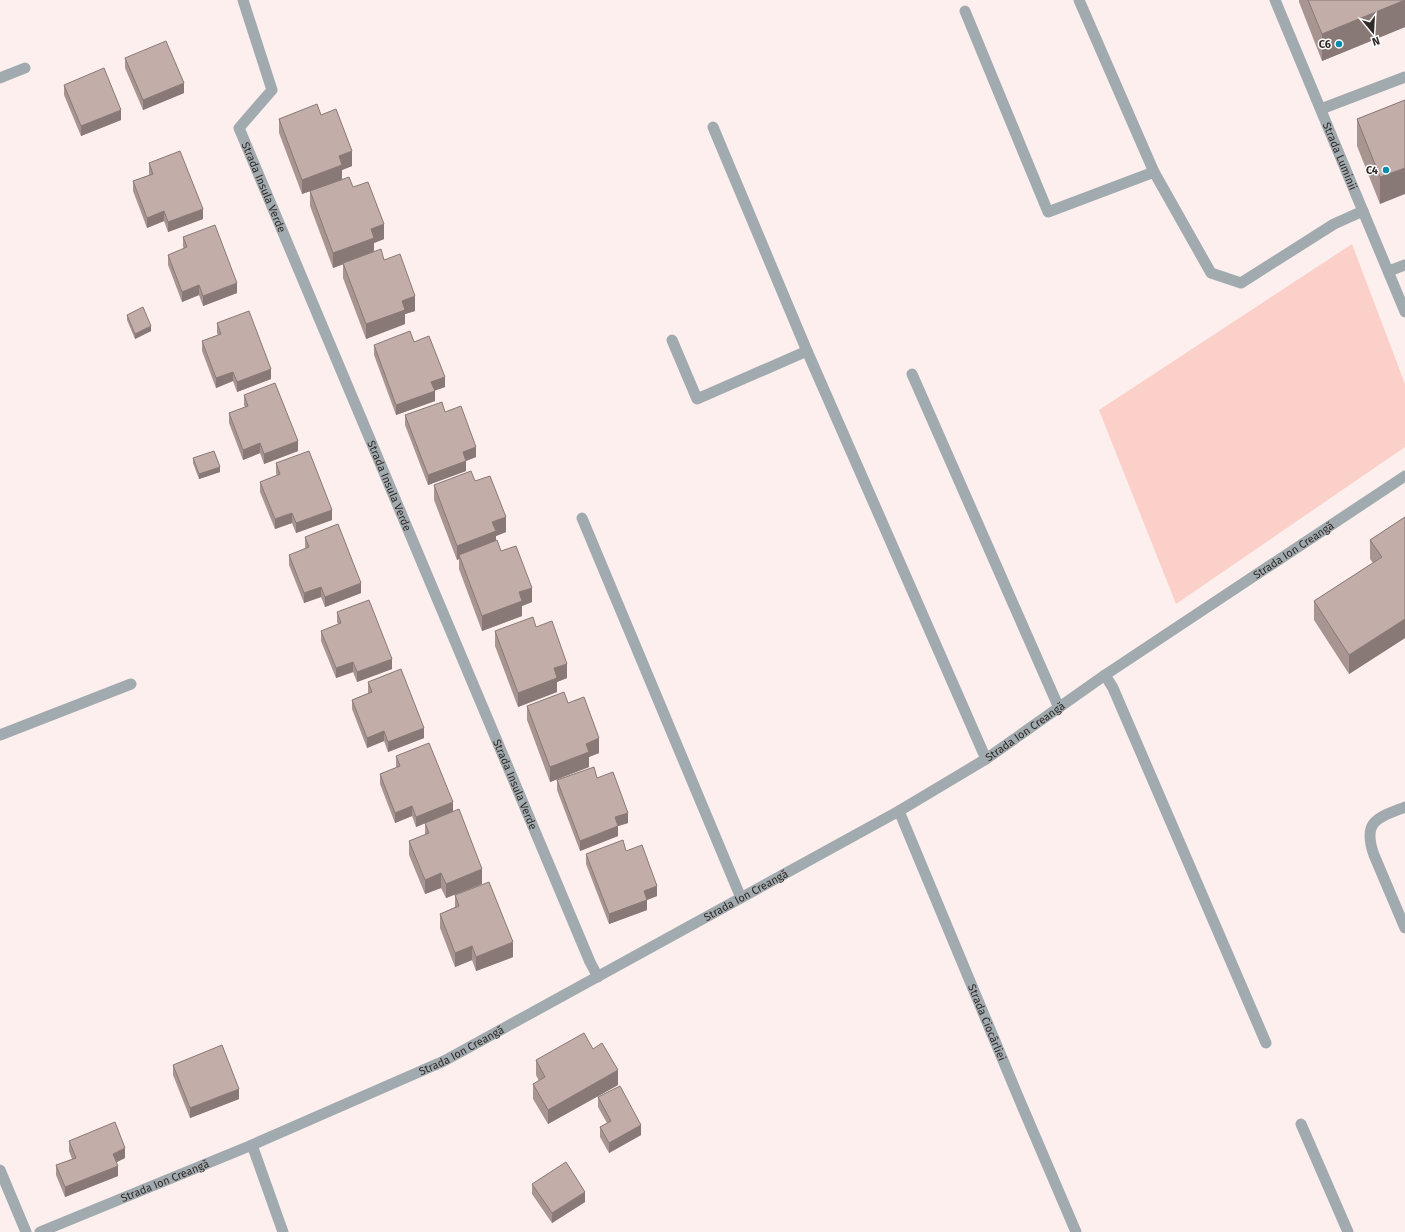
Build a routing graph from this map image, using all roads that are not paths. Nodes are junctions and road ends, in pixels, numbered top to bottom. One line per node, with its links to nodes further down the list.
1 (243, 0): 29 (street, Strada Insula Verde)
2 (1079, 0): 10 (street)
3 (1275, 0): 8 (street, Strada Luminii)
4 (965, 11): 10 (street)
5 (25, 68): 7 (street)
6 (1405, 77): 8 (street)
7 (0, 78)
8 (1321, 109): 11 (street, Strada Luminii)
9 (713, 127): 16 (street)
10 (1154, 172): 11 (street)
11 (1363, 211): 13 (street, Strada Luminii)
12 (1405, 265): 13 (street)
13 (1388, 271): 14 (street, Strada Luminii)
14 (1405, 312)
15 (672, 340): 16 (street)
16 (807, 351): 24 (street)
17 (912, 374): 22 (street)
18 (1405, 476): 20 (street, Strada Ion Creangă)
19 (582, 518): 27 (street)
20 (1105, 675): 22 (street, Strada Ion Creangă); 30 (street)
21 (131, 684): 23 (street)
22 (1059, 708): 24 (street, Strada Ion Creangă)
23 (0, 735)
24 (986, 759): 26 (street, Strada Ion Creangă)
25 (1405, 807): 28 (street)
26 (899, 811): 27 (street, Strada Ion Creangă); 37 (street, Strada Ciocârliei)
27 (741, 898): 29 (street, Strada Ion Creangă)
28 (1405, 928)
29 (598, 977): 32 (street, Strada Ion Creangă)
30 (1266, 1043)
31 (1301, 1124): 38 (street)
32 (252, 1145): 35 (street, Strada Ion Creangă); 36 (street)
33 (0, 1170): 34 (street)
34 (26, 1232)
35 (40, 1232)
36 (283, 1232)
37 (1076, 1232)
38 (1348, 1232)

